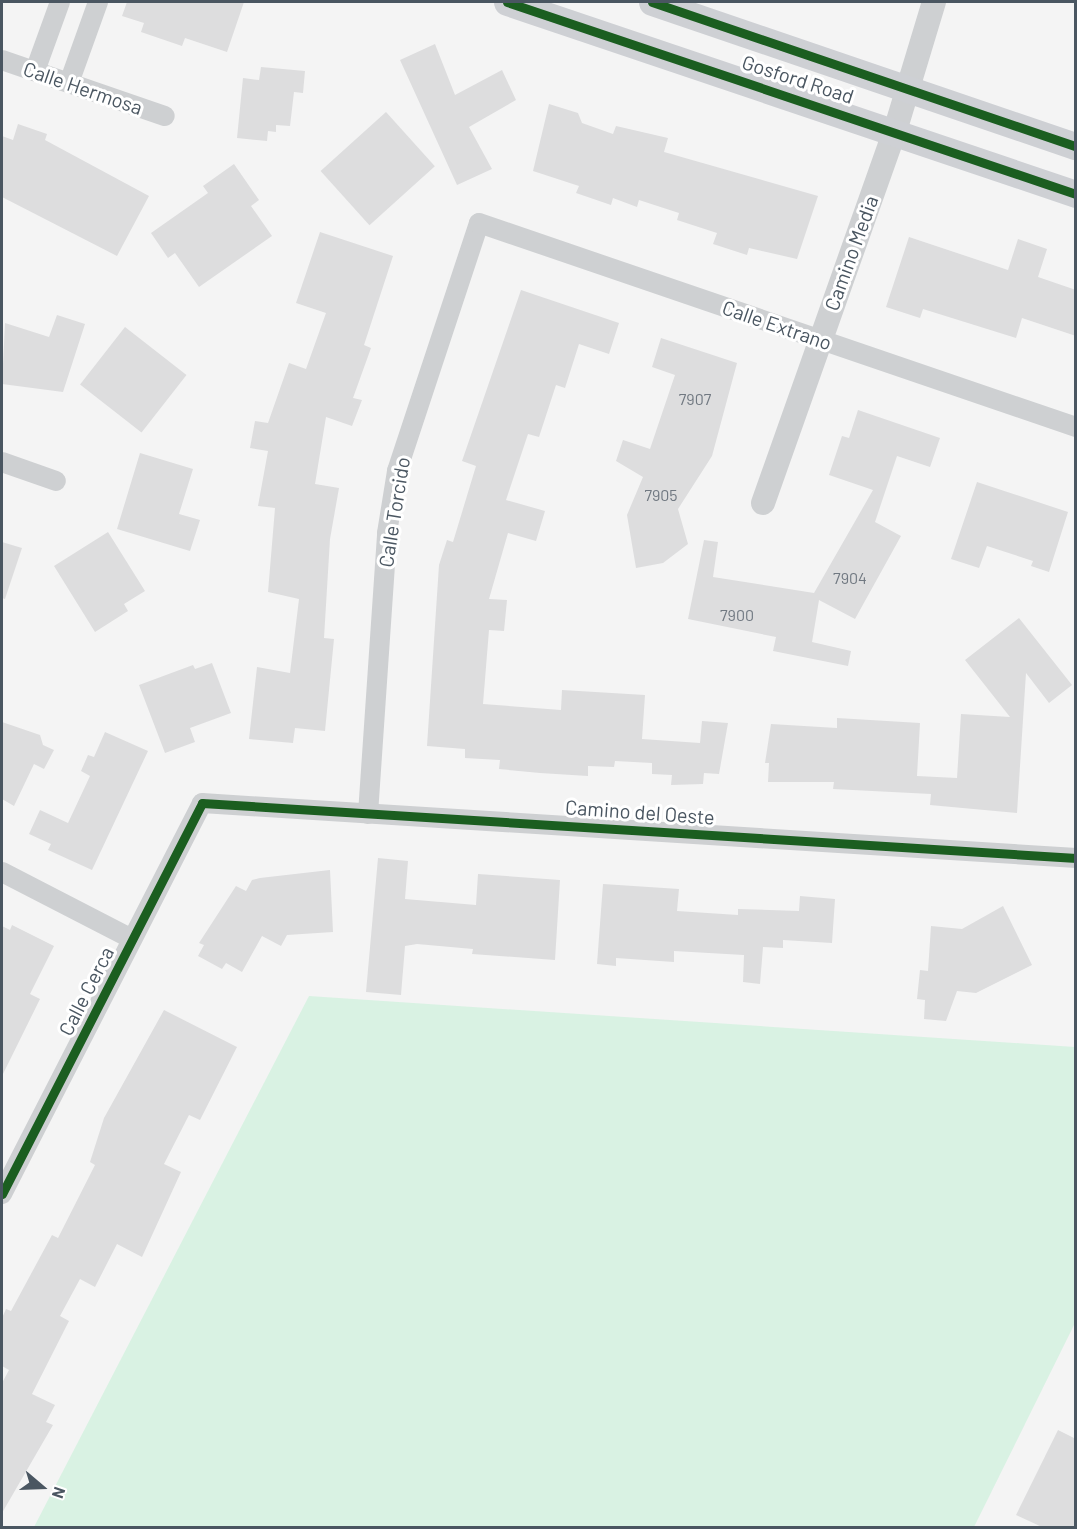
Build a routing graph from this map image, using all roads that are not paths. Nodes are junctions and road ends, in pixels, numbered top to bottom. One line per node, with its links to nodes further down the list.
1 (60, 2): 7 (street)
2 (98, 2): 8 (street)
3 (507, 2): 11 (main road, Gosford Road)
4 (652, 2): 9 (main road, Gosford Road)
5 (934, 2): 9 (street, Camino Media)
6 (2, 60): 7 (street, Calle Hermosa)
7 (36, 71): 8 (street, Calle Hermosa)
8 (69, 83): 10 (street, Calle Hermosa)
9 (909, 89): 11 (street, Camino Media); 12 (main road, Gosford Road)
10 (165, 116)
11 (895, 131): 13 (main road, Gosford Road); 15 (street, Camino Media)
12 (1076, 146)
13 (1076, 194)
14 (479, 223): 15 (street, Calle Extrano); 21 (street, Calle Torcido)
15 (820, 339): 16 (street, Calle Extrano); 19 (street, Camino Media)
16 (1076, 427)
17 (2, 462): 18 (street)
18 (56, 481)
19 (764, 503)
20 (202, 803): 21 (street, Camino del Oeste); 24 (street, Calle Cerca)
21 (368, 814): 22 (street, Camino del Oeste)
22 (1076, 858)
23 (2, 872): 24 (street)
24 (132, 939): 25 (street, Calle Cerca)
25 (2, 1194)

